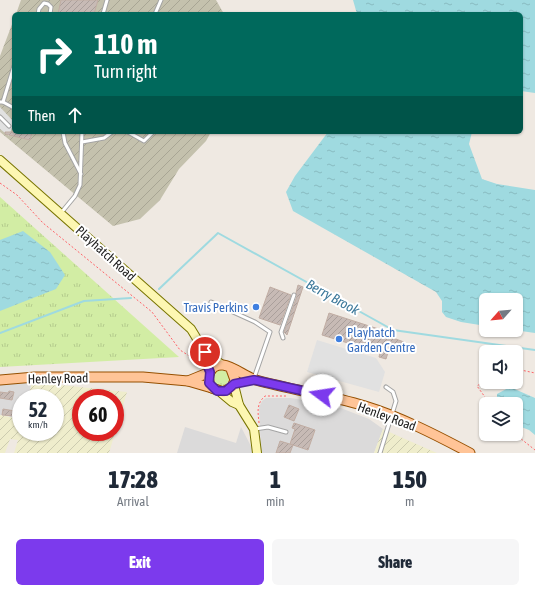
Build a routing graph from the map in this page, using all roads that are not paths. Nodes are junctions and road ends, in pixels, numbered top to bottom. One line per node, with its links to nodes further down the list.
1 (107, 0): 5 (lane)
2 (161, 0): 6 (lane)
3 (38, 12): 4 (lane)
4 (50, 12)
5 (104, 12)
6 (156, 12)
7 (12, 73): 8 (lane)
8 (9, 84): 9 (lane)
9 (1, 102): 10 (lane)
10 (12, 108)
11 (0, 117): 12 (lane)
12 (9, 126)
13 (63, 134): 20 (lane)
14 (82, 134): 18 (lane)
15 (109, 134): 18 (lane)
16 (132, 134): 17 (lane)
17 (151, 134)
18 (82, 142): 20 (lane)
19 (0, 160): 21 (main road, Playhatch Road)
20 (81, 174): 21 (lane)
21 (60, 213): 25 (main road, Playhatch Road)
22 (294, 295): 24 (lane)
23 (211, 302): 30 (lane)
24 (283, 338)
25 (205, 356): 26 (main road, Playhatch Road); 28 (main road, Playhatch Road)
26 (222, 365): 27 (main road); 28 (main road)
27 (231, 369): 30 (main road, Henley Road); 32 (main road)
28 (210, 372): 31 (main road, Henley Road); 34 (main road)
29 (0, 380): 31 (main road, Henley Road)
30 (254, 380): 32 (main road, Henley Road); 36 (main road, Henley Road)
31 (188, 381): 34 (main road, Henley Road)
32 (234, 384): 34 (main road); 35 (main road)
33 (386, 387): 36 (lane)
34 (216, 390): 35 (main road)
35 (239, 405): 37 (main road)
36 (393, 417): 40 (lane); 41 (main road, Henley Road)
37 (257, 428): 38 (lane); 39 (main road)
38 (286, 432)
39 (257, 453)
40 (380, 453)
41 (470, 453)

